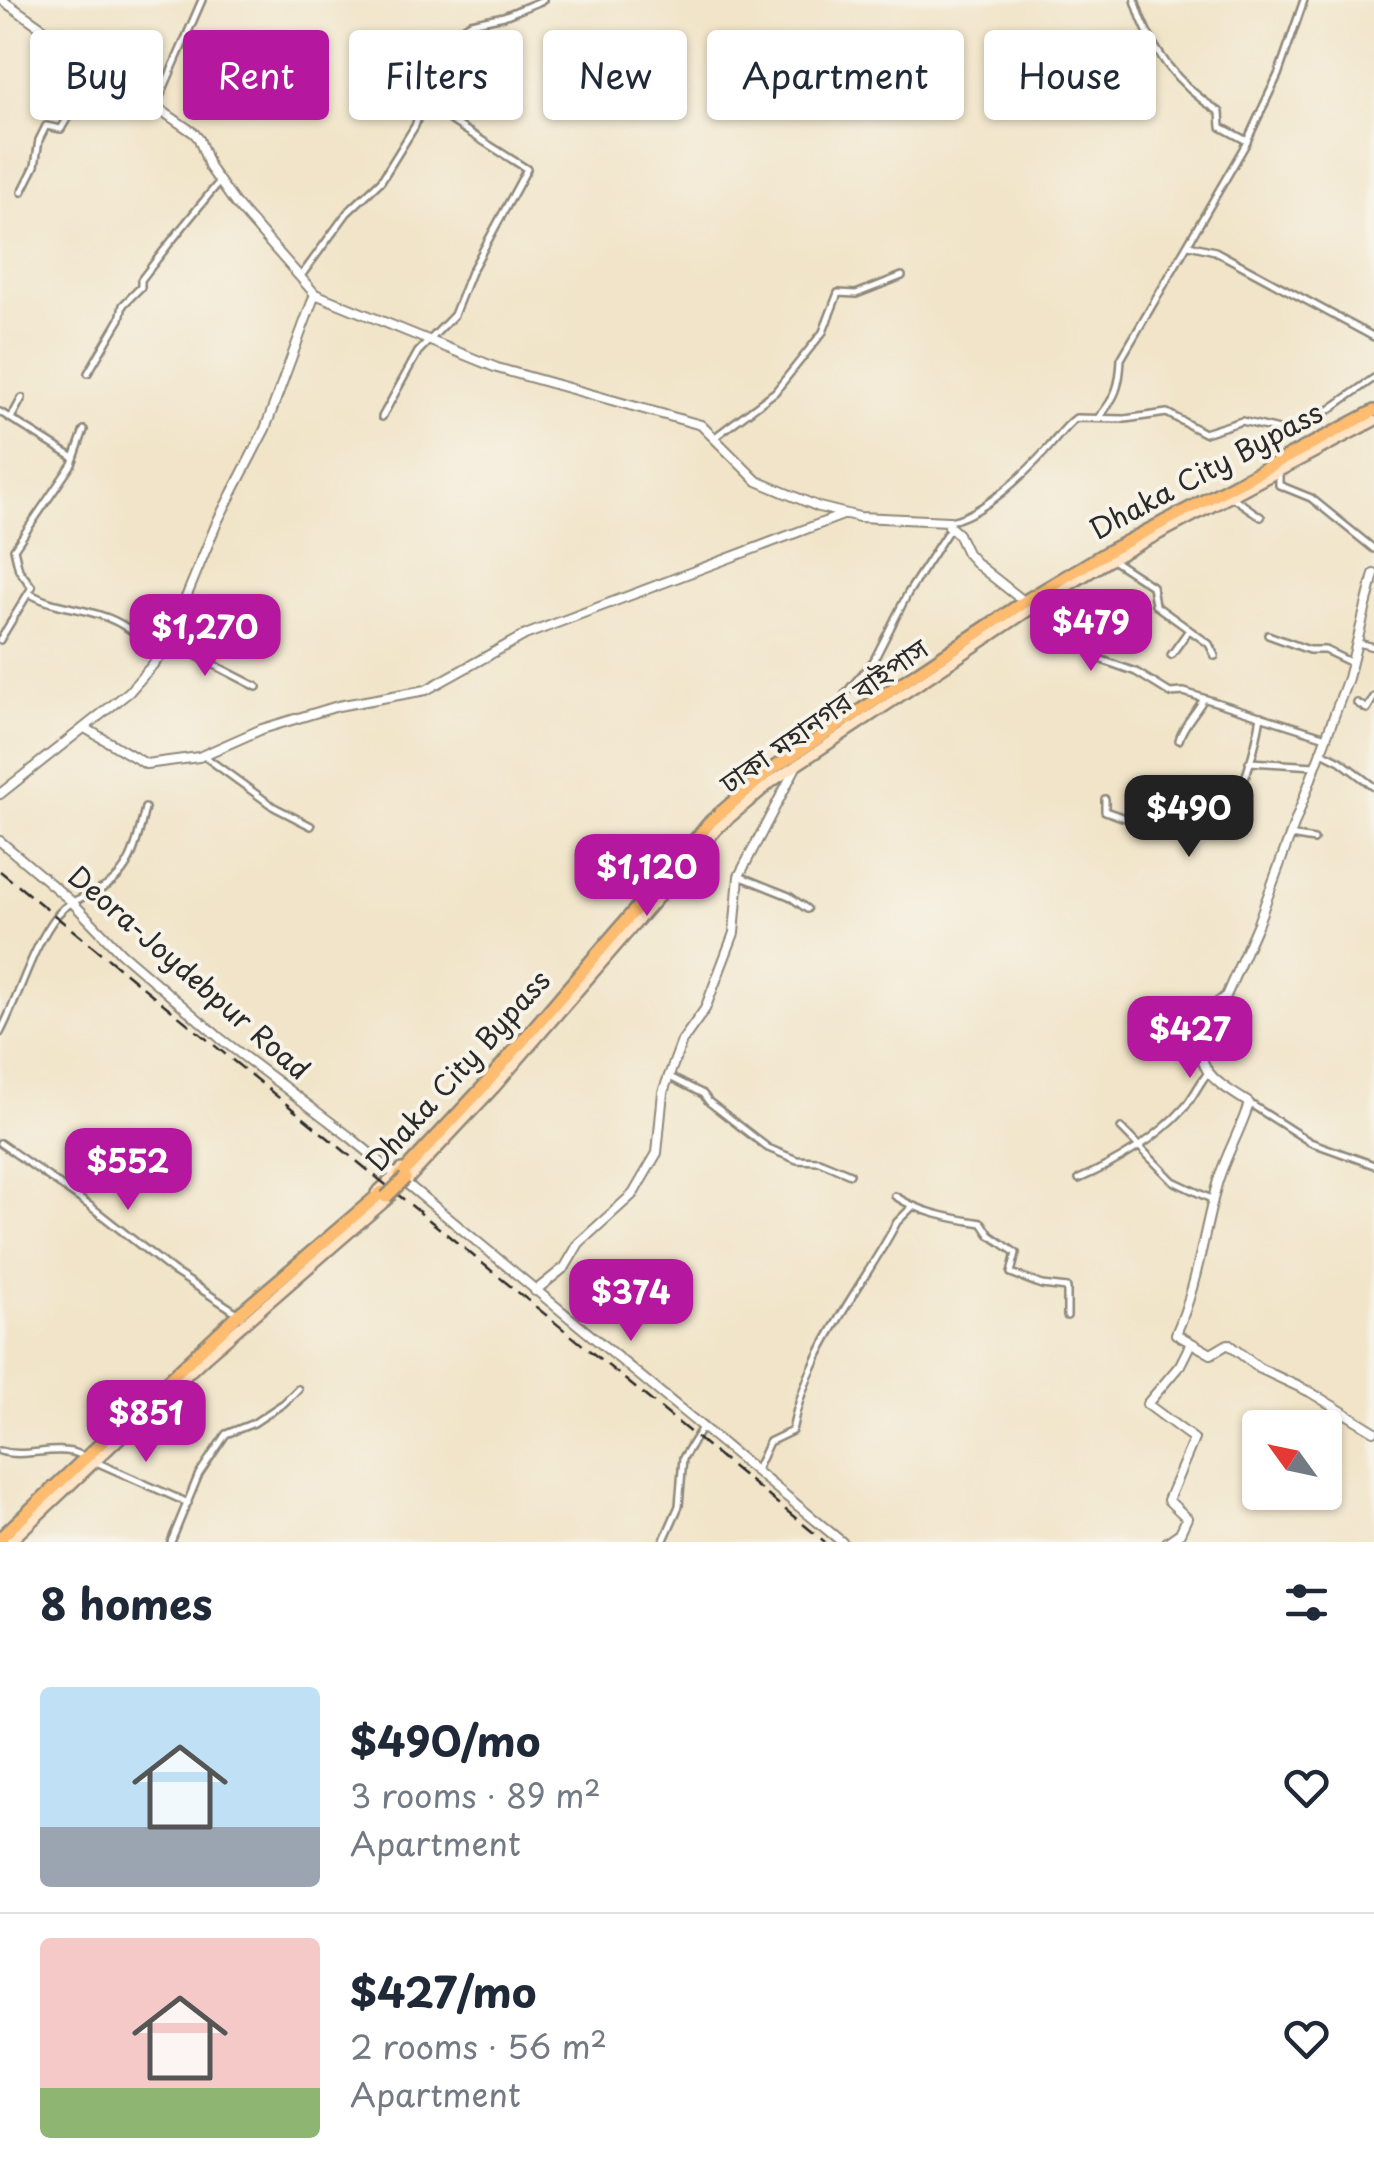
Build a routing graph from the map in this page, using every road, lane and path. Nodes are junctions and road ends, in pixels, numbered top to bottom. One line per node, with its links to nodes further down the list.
1 (2, 0): 6 (street)
2 (202, 0): 8 (street)
3 (543, 0): 7 (street)
4 (1136, 0): 13 (street)
5 (1304, 0): 13 (street)
6 (44, 30)
7 (460, 30)
8 (163, 94)
9 (163, 114): 14 (street)
10 (66, 120): 15 (street)
11 (417, 120): 18 (street)
12 (451, 120): 21 (street)
13 (1247, 142): 16 (street)
14 (220, 181): 18 (street); 22 (street)
15 (22, 192)
16 (1189, 245): 20 (street); 29 (street)
17 (902, 276): 31 (street)
18 (299, 279): 19 (street)
19 (315, 294): 21 (street); 47 (street)
20 (1374, 338)
21 (431, 340): 27 (street); 31 (street)
22 (88, 373)
23 (1374, 378): 29 (street)
24 (22, 398): 28 (street)
25 (0, 412): 28 (street)
26 (1374, 414): 33 (main road); 42 (main road); 88 (highway, ঢাকা মহানগর বাইপাস)
27 (382, 417)
28 (11, 418): 32 (street)
29 (1098, 418): 37 (street)
30 (84, 430): 32 (street)
31 (715, 437): 35 (street)
32 (74, 458): 41 (street)
33 (1280, 471): 34 (main road); 38 (street)
34 (1232, 496): 36 (street); 39 (main road)
35 (844, 515): 37 (street); 64 (street)
36 (1261, 516)
37 (950, 524): 42 (street); 60 (street)
38 (1374, 549)
39 (1112, 559): 43 (main road); 44 (street)
40 (1374, 574): 48 (street)
41 (29, 593): 46 (street); 50 (street)
42 (1022, 599): 60 (main road)
43 (1034, 607): 56 (street); 66 (main road)
44 (1190, 630): 51 (street); 52 (street)
45 (1268, 634): 53 (street)
46 (0, 640)
47 (170, 642): 50 (street); 54 (street)
48 (1355, 642): 49 (street); 53 (street)
49 (1374, 647)
50 (163, 654): 59 (street)
51 (1171, 655)
52 (1215, 656)
53 (1352, 663): 61 (street)
54 (258, 687)
55 (1374, 697): 57 (street)
56 (1203, 700): 58 (street); 62 (street)
57 (1357, 702)
58 (1261, 716): 61 (street); 65 (street)
59 (85, 728): 64 (street); 69 (street)
60 (822, 731): 88 (main road)
61 (1326, 737): 63 (street)
62 (1180, 740)
63 (1320, 752): 67 (street); 68 (street)
64 (204, 756): 72 (street)
65 (1249, 762): 67 (street); 70 (street)
66 (797, 765): 76 (street); 88 (main road)
67 (1314, 766): 73 (street)
68 (1374, 788)
69 (0, 794)
70 (1106, 799)
71 (144, 808): 77 (street)
72 (311, 826)
73 (1290, 836): 74 (street); 80 (street)
74 (1314, 840)
75 (0, 842): 77 (street, Deora-Joydebpur Road)
76 (739, 876): 78 (street); 81 (street)
77 (71, 901): 79 (street); 88 (street, Deora-Joydebpur Road)
78 (807, 909)
79 (0, 1033)
80 (1207, 1074): 82 (street); 85 (street)
81 (668, 1076): 87 (street); 93 (street)
82 (1249, 1103): 86 (street); 91 (street)
83 (1121, 1128): 85 (street)
84 (0, 1143): 94 (street)
85 (1138, 1144): 89 (street); 91 (street)
86 (1374, 1164)
87 (850, 1174)
88 (402, 1178): 93 (street, Deora-Joydebpur Road); 94 (main road); 102 (main road); 105 (highway, ঢাকা মহানগর বাইপাস, bridge)
89 (1079, 1179)
90 (894, 1196): 92 (street)
91 (1214, 1200): 96 (street)
92 (912, 1207): 95 (street); 103 (street)
93 (535, 1291): 98 (street, Deora-Joydebpur Road)
94 (236, 1312): 101 (main road)
95 (1067, 1316)
96 (1191, 1343): 99 (street); 106 (street)
97 (298, 1388): 104 (street)
98 (703, 1426): 103 (street, Deora-Joydebpur Road); 108 (street)
99 (1374, 1431)
100 (0, 1451): 101 (street)
101 (81, 1455): 105 (main road)
102 (94, 1462): 104 (street); 105 (main road)
103 (756, 1470): 109 (street, Deora-Joydebpur Road)
104 (188, 1503): 107 (street)
105 (3, 1539)
106 (1179, 1539): 110 (street)
107 (171, 1542)
108 (663, 1542)
109 (842, 1542)
110 (1168, 1542)

